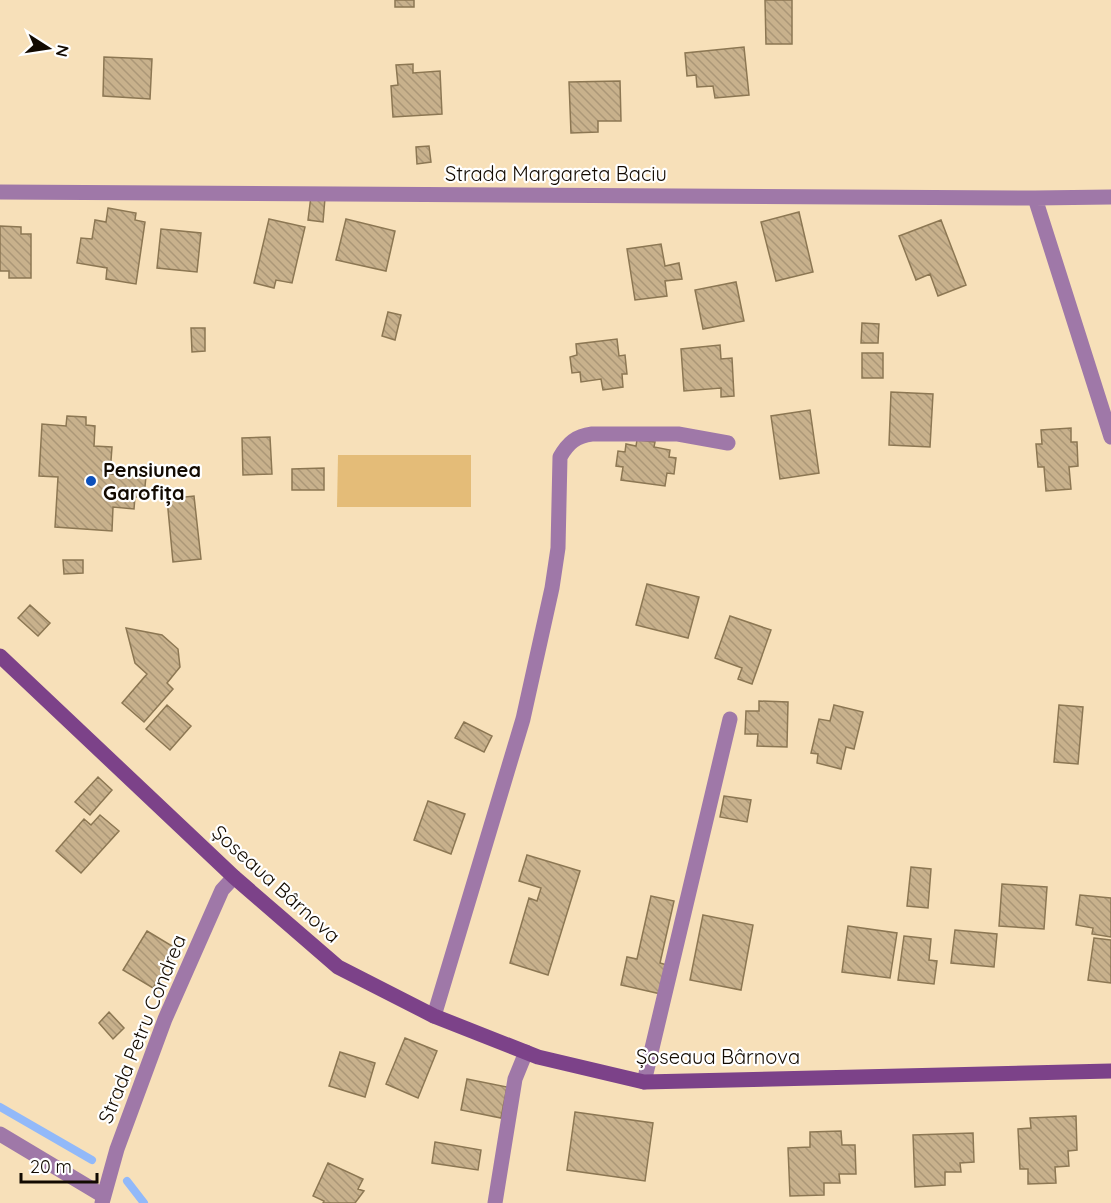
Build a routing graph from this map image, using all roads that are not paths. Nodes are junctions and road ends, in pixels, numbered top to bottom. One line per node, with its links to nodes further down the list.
1 (0, 192): 3 (street, Strada Margareta Baciu)
2 (1111, 197): 3 (street, Strada Margareta Baciu)
3 (1035, 198): 4 (street)
4 (1111, 437)
5 (728, 443): 9 (street)
6 (0, 656): 8 (main road, Șoseaua Bârnova)
7 (730, 719): 12 (street)
8 (234, 877): 9 (main road, Șoseaua Bârnova); 14 (street, Strada Petru Condrea)
9 (434, 1016): 10 (main road, Șoseaua Bârnova)
10 (526, 1052): 12 (main road, Șoseaua Bârnova); 15 (street)
11 (1111, 1071): 12 (main road, Șoseaua Bârnova)
12 (644, 1082)
13 (0, 1134): 14 (street)
14 (102, 1199)
15 (495, 1203)

